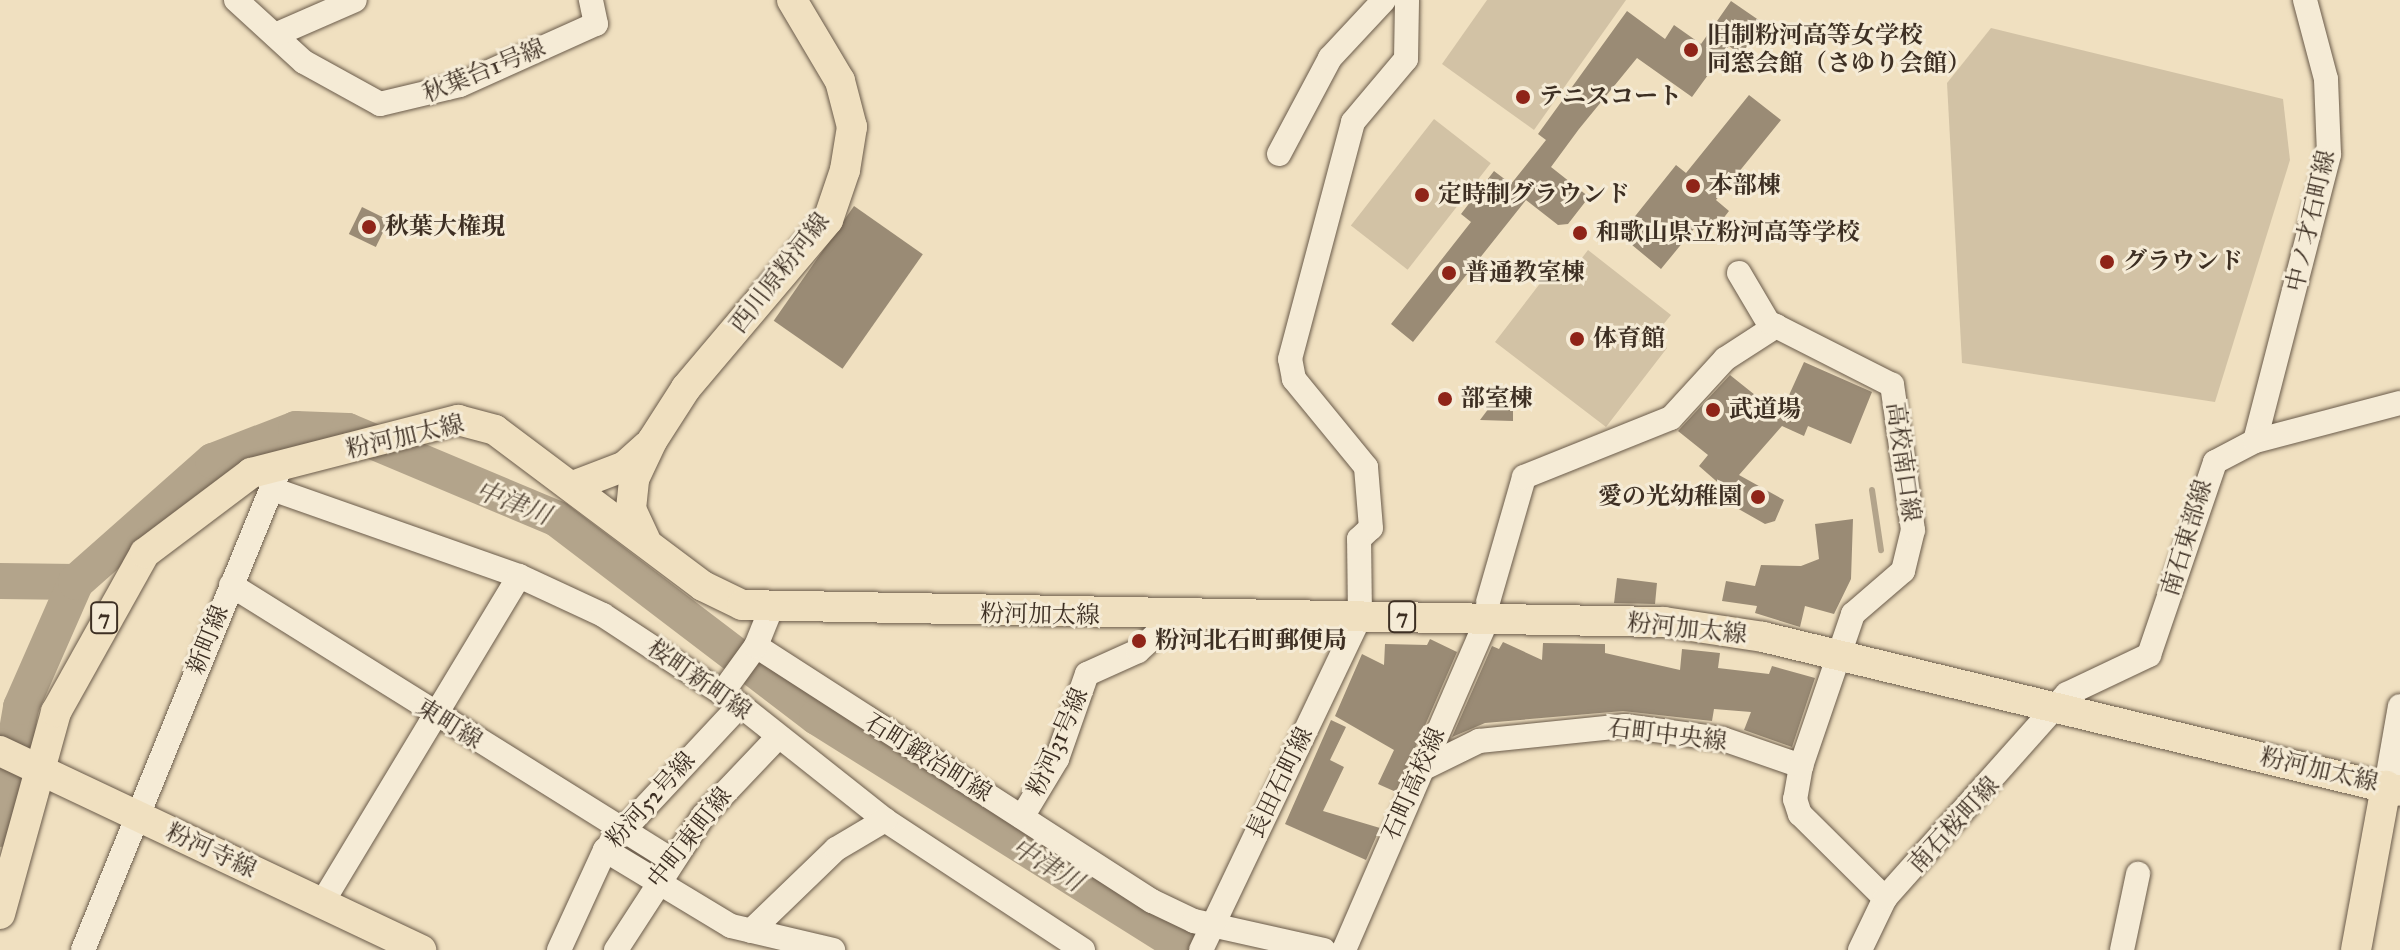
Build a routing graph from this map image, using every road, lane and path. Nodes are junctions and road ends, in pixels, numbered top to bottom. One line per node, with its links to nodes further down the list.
1 (236, 0): 8 (street, 秋葉台1号線)
2 (355, 0): 8 (street)
3 (591, 0): 8 (street, 秋葉台1号線)
4 (792, 0): 13 (main road, 西川原粉河線)
5 (1384, 0): 9 (street)
6 (1407, 0): 22 (street)
7 (2305, 0): 14 (street, 中ノ才石町線)
8 (275, 35)
9 (1279, 154)
10 (1739, 273): 11 (street)
11 (1776, 326): 21 (street, 石町高校線); 25 (street, 高校南口線)
12 (2400, 403): 14 (street, 南石東部線)
13 (652, 441): 16 (main road, 西川原粉河線); 17 (main road, 西川原粉河線)
14 (2255, 441): 28 (street, 南石東部線)
15 (277, 476): 16 (main road, 粉河加太線 / 7); 18 (street, 桜町新町線); 19 (street, 新町線); 31 (main road, 粉河加太線 / 7)
16 (573, 486): 17 (main road, 粉河加太線 / 7)
17 (646, 541): 20 (main road, 粉河加太線 / 7)
18 (519, 576): 26 (street, 桜町新町線); 29 (street)
19 (231, 585): 29 (street, 東町線); 35 (street, 新町線)
20 (771, 609): 23 (main road, 粉河加太線 / 7); 24 (street)
21 (1488, 611): 22 (main road, 粉河加太線 / 7); 25 (main road, 粉河加太線 / 7); 33 (street, 石町高校線)
22 (1360, 617): 23 (main road, 粉河加太線 / 7); 46 (street, 長田石町線)
23 (1174, 618): 36 (street, 粉河31号線)
24 (756, 646): 26 (street); 36 (street, 石町鍛冶町線)
25 (1839, 655): 28 (main road, 粉河加太線 / 7); 32 (street)
26 (730, 694): 30 (street, 桜町新町線); 38 (street, 粉河52号線)
27 (2400, 706): 34 (street)
28 (2059, 708): 34 (main road, 粉河加太線 / 7); 42 (street, 南石桜町線)
29 (435, 717): 38 (street, 東町線); 43 (street)
30 (778, 737): 37 (street, 桜町新町線); 40 (street, 中町東町線)
31 (20, 761): 35 (main road, 粉河寺線); 44 (main road, 粉河加太線 / 7)
32 (1801, 766): 33 (street, 石町中央線); 42 (street)
33 (1420, 770): 54 (street, 石町高校線)
34 (2393, 788): 57 (main road)
35 (136, 816): 43 (main road, 粉河寺線); 47 (street, 新町線)
36 (1022, 817): 46 (street, 石町鍛冶町線)
37 (885, 820): 45 (street); 52 (street, 桜町新町線)
38 (621, 829): 39 (street, 粉河52号線); 40 (street, 東町線)
39 (605, 850): 40 (street); 49 (street, 粉河52号線)
40 (660, 870): 45 (street); 50 (street, 中町東町線)
41 (2138, 874): 56 (street)
42 (1885, 898): 55 (street, 南石桜町線)
43 (322, 903): 48 (main road, 粉河寺線)
44 (0, 914)
45 (751, 931): 51 (street)
46 (1207, 936): 53 (street, 石町鍛冶町線)
47 (83, 950)
48 (421, 950)
49 (559, 950)
50 (616, 950)
51 (833, 950)
52 (1083, 950)
53 (1324, 950)
54 (1344, 950)
55 (1860, 950)
56 (2122, 950)
57 (2356, 950)

